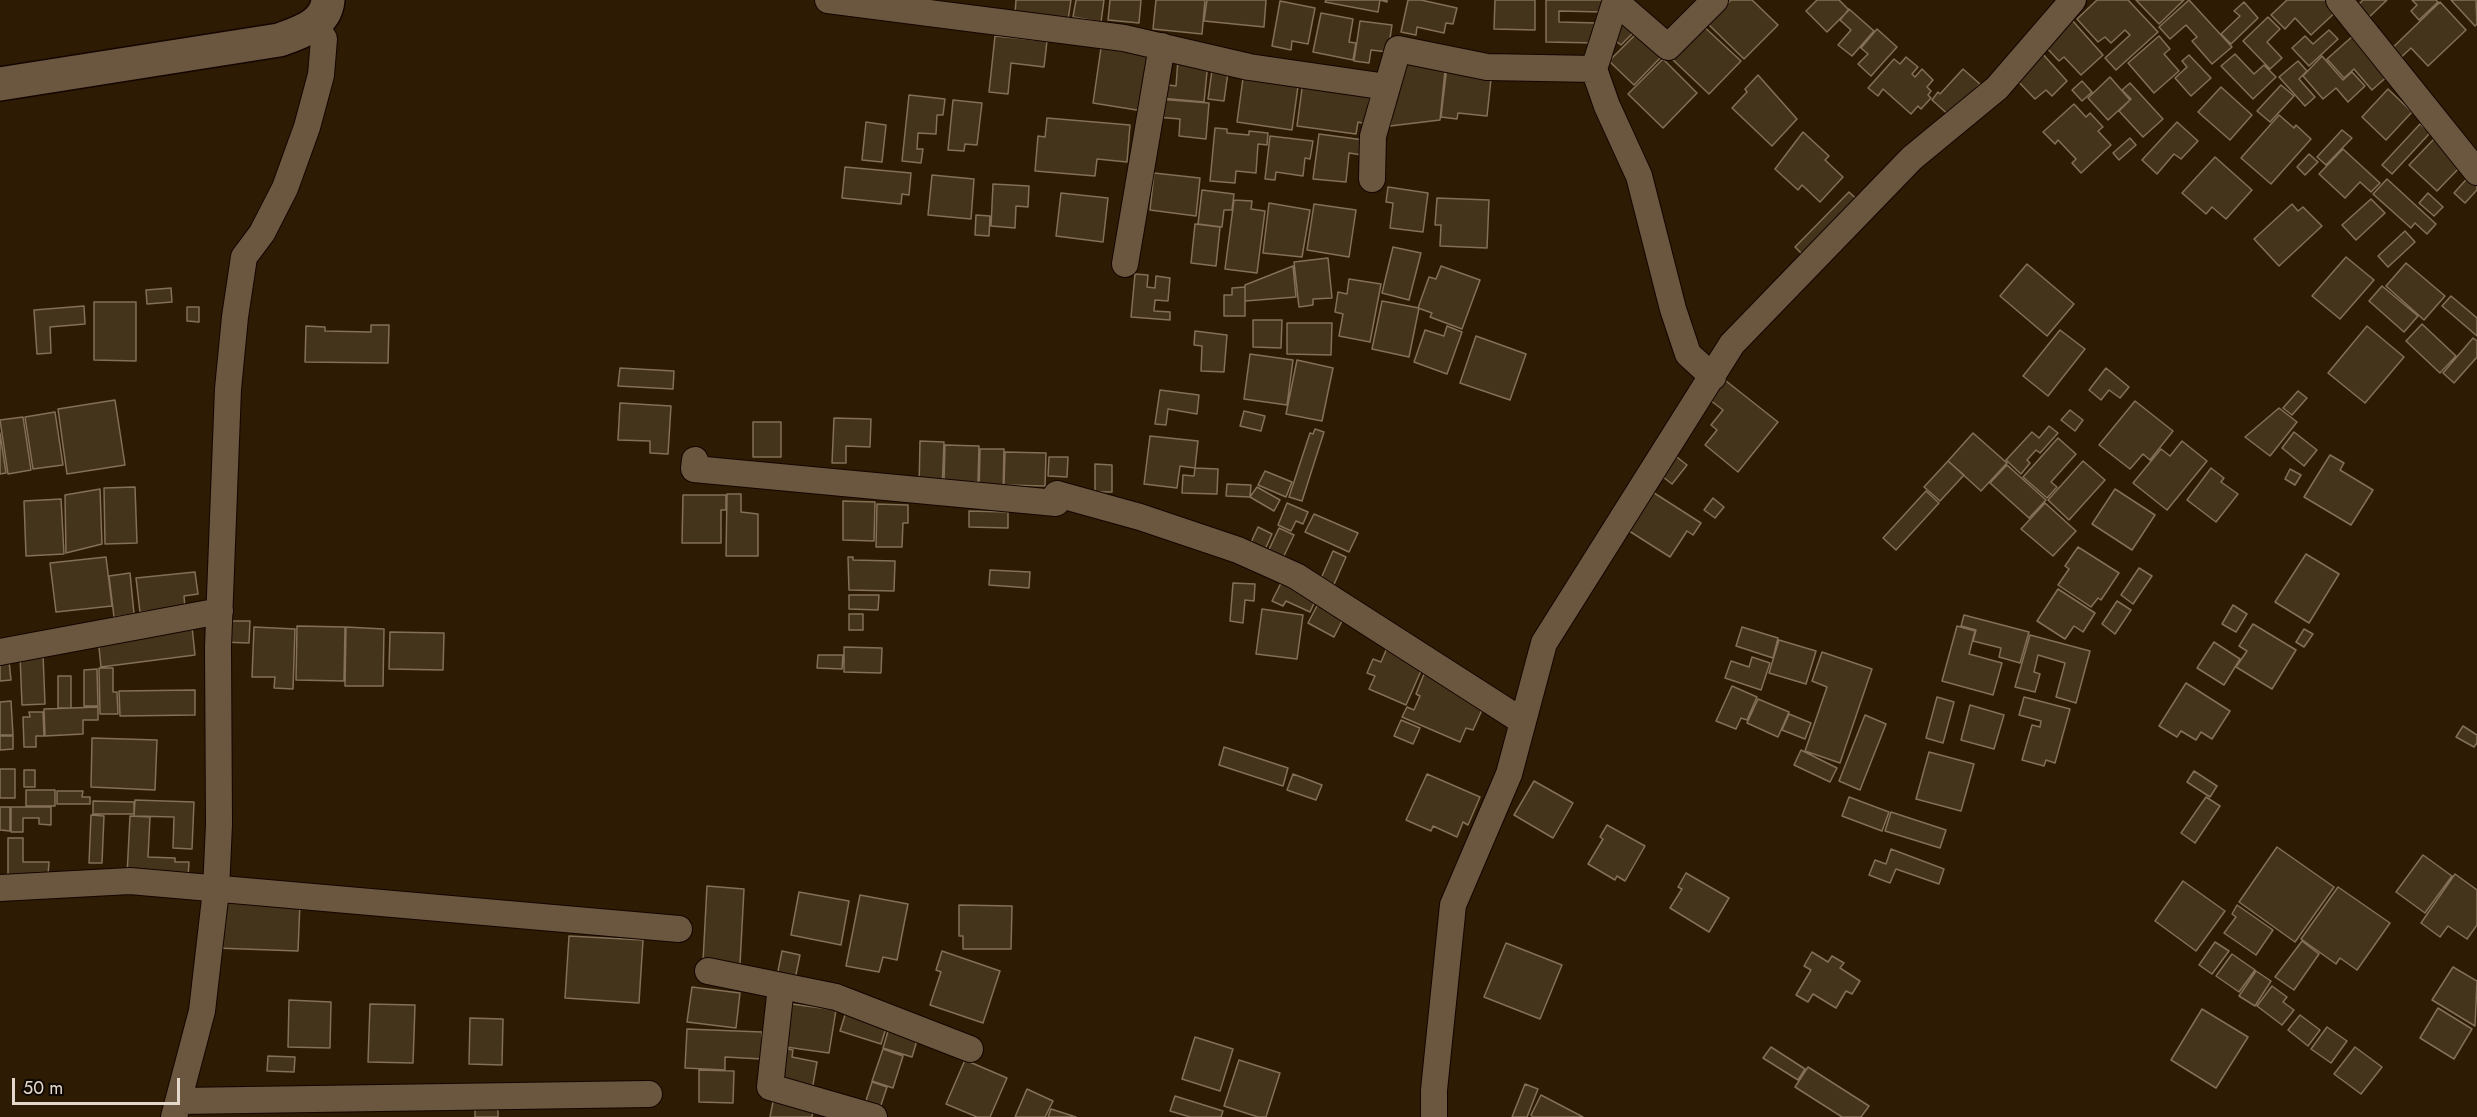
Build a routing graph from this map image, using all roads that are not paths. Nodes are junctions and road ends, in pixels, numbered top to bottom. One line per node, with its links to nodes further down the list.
1 (828, 0): 7 (street)
2 (1716, 0): 5 (street)
3 (2073, 0): 14 (street)
4 (2339, 0): 11 (street)
5 (1616, 1): 8 (street)
6 (322, 12): 9 (street); 16 (street)
7 (1162, 46): 10 (street); 13 (street)
8 (1594, 69): 10 (street); 14 (street)
9 (0, 84)
10 (1388, 87): 12 (street)
11 (2477, 172)
12 (1372, 179)
13 (1125, 264)
14 (1713, 377): 18 (street)
15 (695, 460): 18 (street)
16 (220, 611): 17 (street); 20 (street)
17 (0, 652)
18 (1522, 721): 28 (street)
19 (0, 888): 20 (street)
20 (216, 890): 21 (street); 26 (street)
21 (679, 929)
22 (708, 971): 23 (street)
23 (781, 986): 24 (street); 27 (street)
24 (970, 1048)
25 (649, 1094): 26 (street)
26 (177, 1109)
27 (874, 1117)
28 (1434, 1117)

